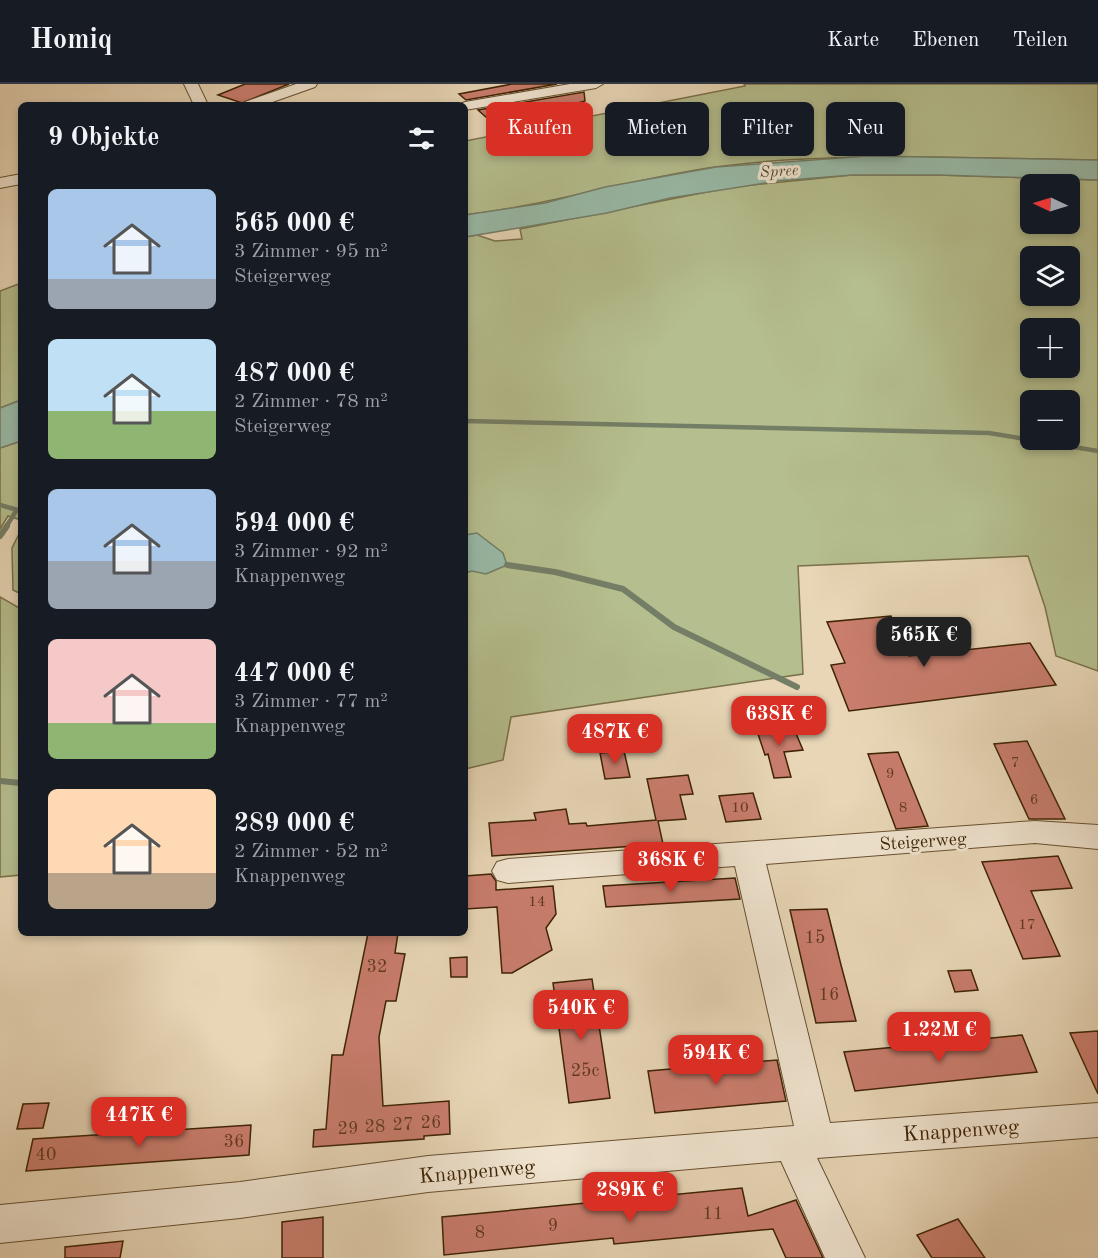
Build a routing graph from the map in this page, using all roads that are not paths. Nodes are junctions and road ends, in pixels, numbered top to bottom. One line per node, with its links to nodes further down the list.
1 (191, 84): 4 (street)
2 (310, 84): 5 (street)
3 (596, 84): 6 (street)
4 (200, 102)
5 (259, 102)
6 (468, 105)
7 (18, 180): 8 (street)
8 (0, 183)
9 (1098, 837): 10 (street, Steigerweg)
10 (748, 855): 11 (street, Steigerweg); 13 (street)
11 (508, 871)
12 (1098, 1120): 13 (street, Knappenweg)
13 (804, 1142): 14 (street, Knappenweg); 15 (street)
14 (0, 1224)
15 (845, 1258)

